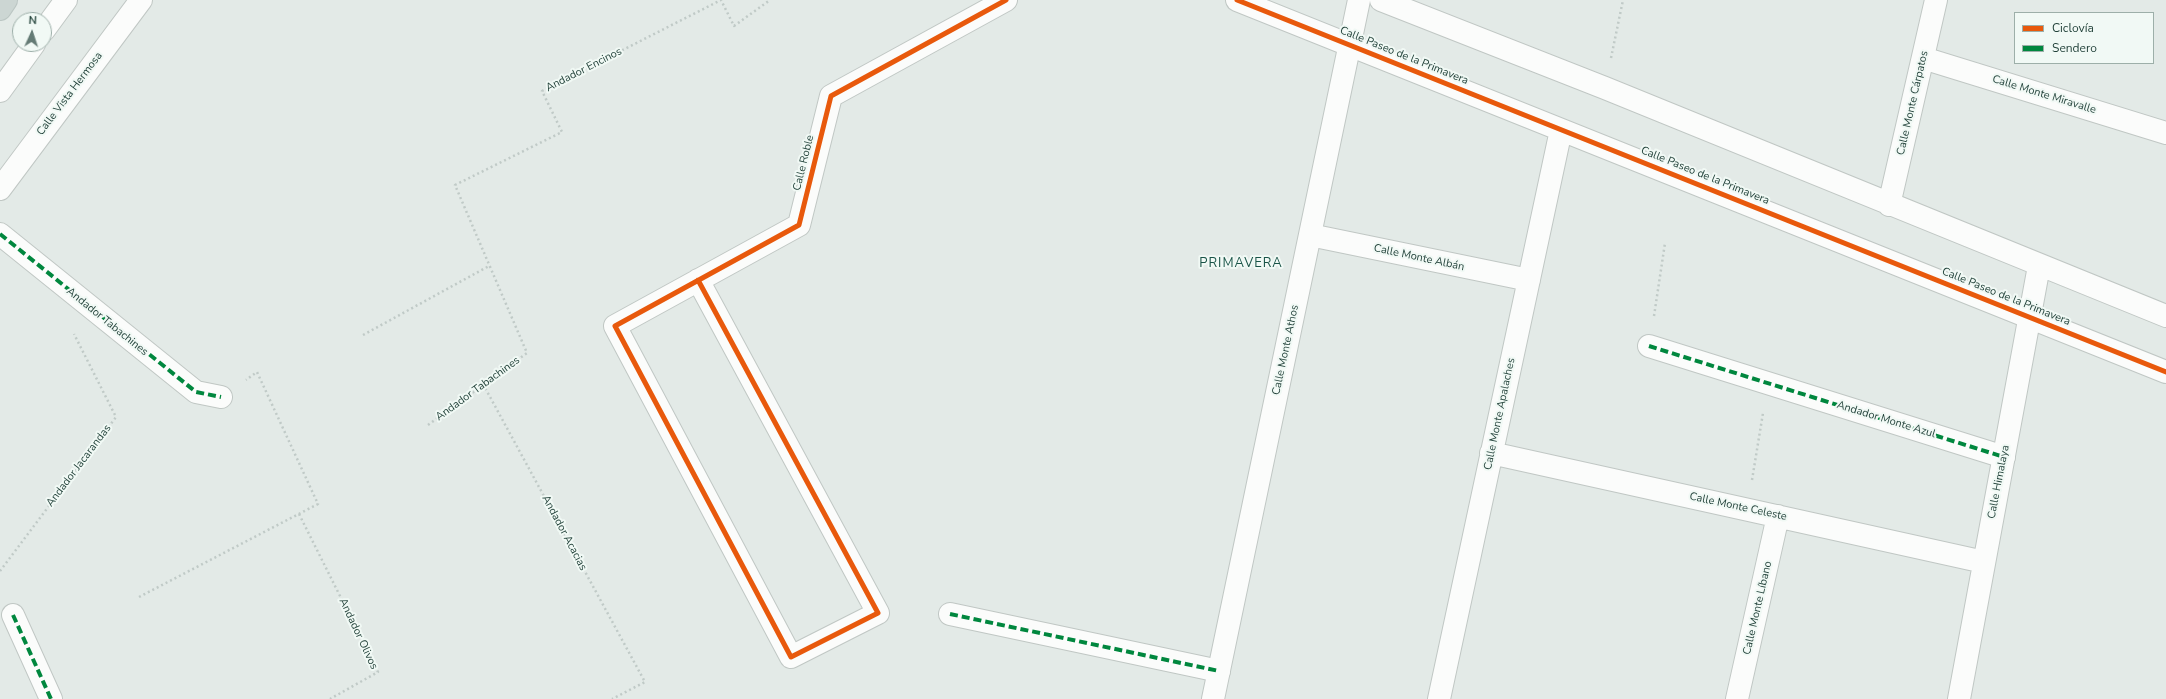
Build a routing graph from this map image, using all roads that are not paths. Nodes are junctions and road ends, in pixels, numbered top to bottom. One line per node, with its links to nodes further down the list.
1 (6, 0): 9 (main road)
2 (66, 0): 10 (street)
3 (141, 0): 17 (street, Calle Vista Hermosa)
4 (1006, 0): 22 (street, Calle Roble)
5 (1236, 0): 11 (street, Calle Paseo de la Primavera)
6 (1359, 0): 11 (street, Calle Monte Athos)
7 (1381, 0): 18 (street)
8 (1936, 0): 13 (street, Calle Monte Cárpatos)
9 (0, 9)
10 (52, 19)
11 (1349, 45): 15 (street, Calle Paseo de la Primavera); 20 (street, Calle Monte Athos)
12 (28, 52): 14 (street)
13 (1923, 58): 16 (street, Calle Monte Miravalle); 18 (street, Calle Monte Cárpatos)
14 (0, 91)
15 (1561, 130): 23 (street, Calle Monte Apalaches); 25 (street, Calle Paseo de la Primavera)
16 (2166, 133)
17 (0, 189)
18 (1889, 205): 21 (street)
19 (0, 234): 28 (street, Andador Tabachines)
20 (1310, 235): 23 (street, Calle Monte Albán); 35 (street, Calle Monte Athos)
21 (2039, 266): 24 (street); 25 (street, Calle Himalaya)
22 (698, 280): 22 (street, Calle Roble)
23 (1529, 280): 29 (street, Calle Monte Apalaches)
24 (2166, 316)
25 (2030, 317): 27 (street, Calle Paseo de la Primavera); 30 (street, Calle Himalaya)
26 (1649, 346): 30 (street, Andador Monte Azul)
27 (2166, 372)
28 (221, 397)
29 (1491, 453): 31 (street, Calle Monte Celeste); 38 (street, Calle Monte Apalaches)
30 (2004, 457): 32 (street, Calle Himalaya)
31 (1778, 516): 32 (street, Calle Monte Celeste); 39 (street, Calle Monte Líbano)
32 (1984, 562): 40 (street, Calle Himalaya)
33 (950, 614): 35 (street)
34 (13, 615): 36 (street)
35 (1219, 670): 37 (street, Calle Monte Athos)
36 (51, 699)
37 (1213, 699)
38 (1439, 699)
39 (1737, 699)
40 (1959, 699)

